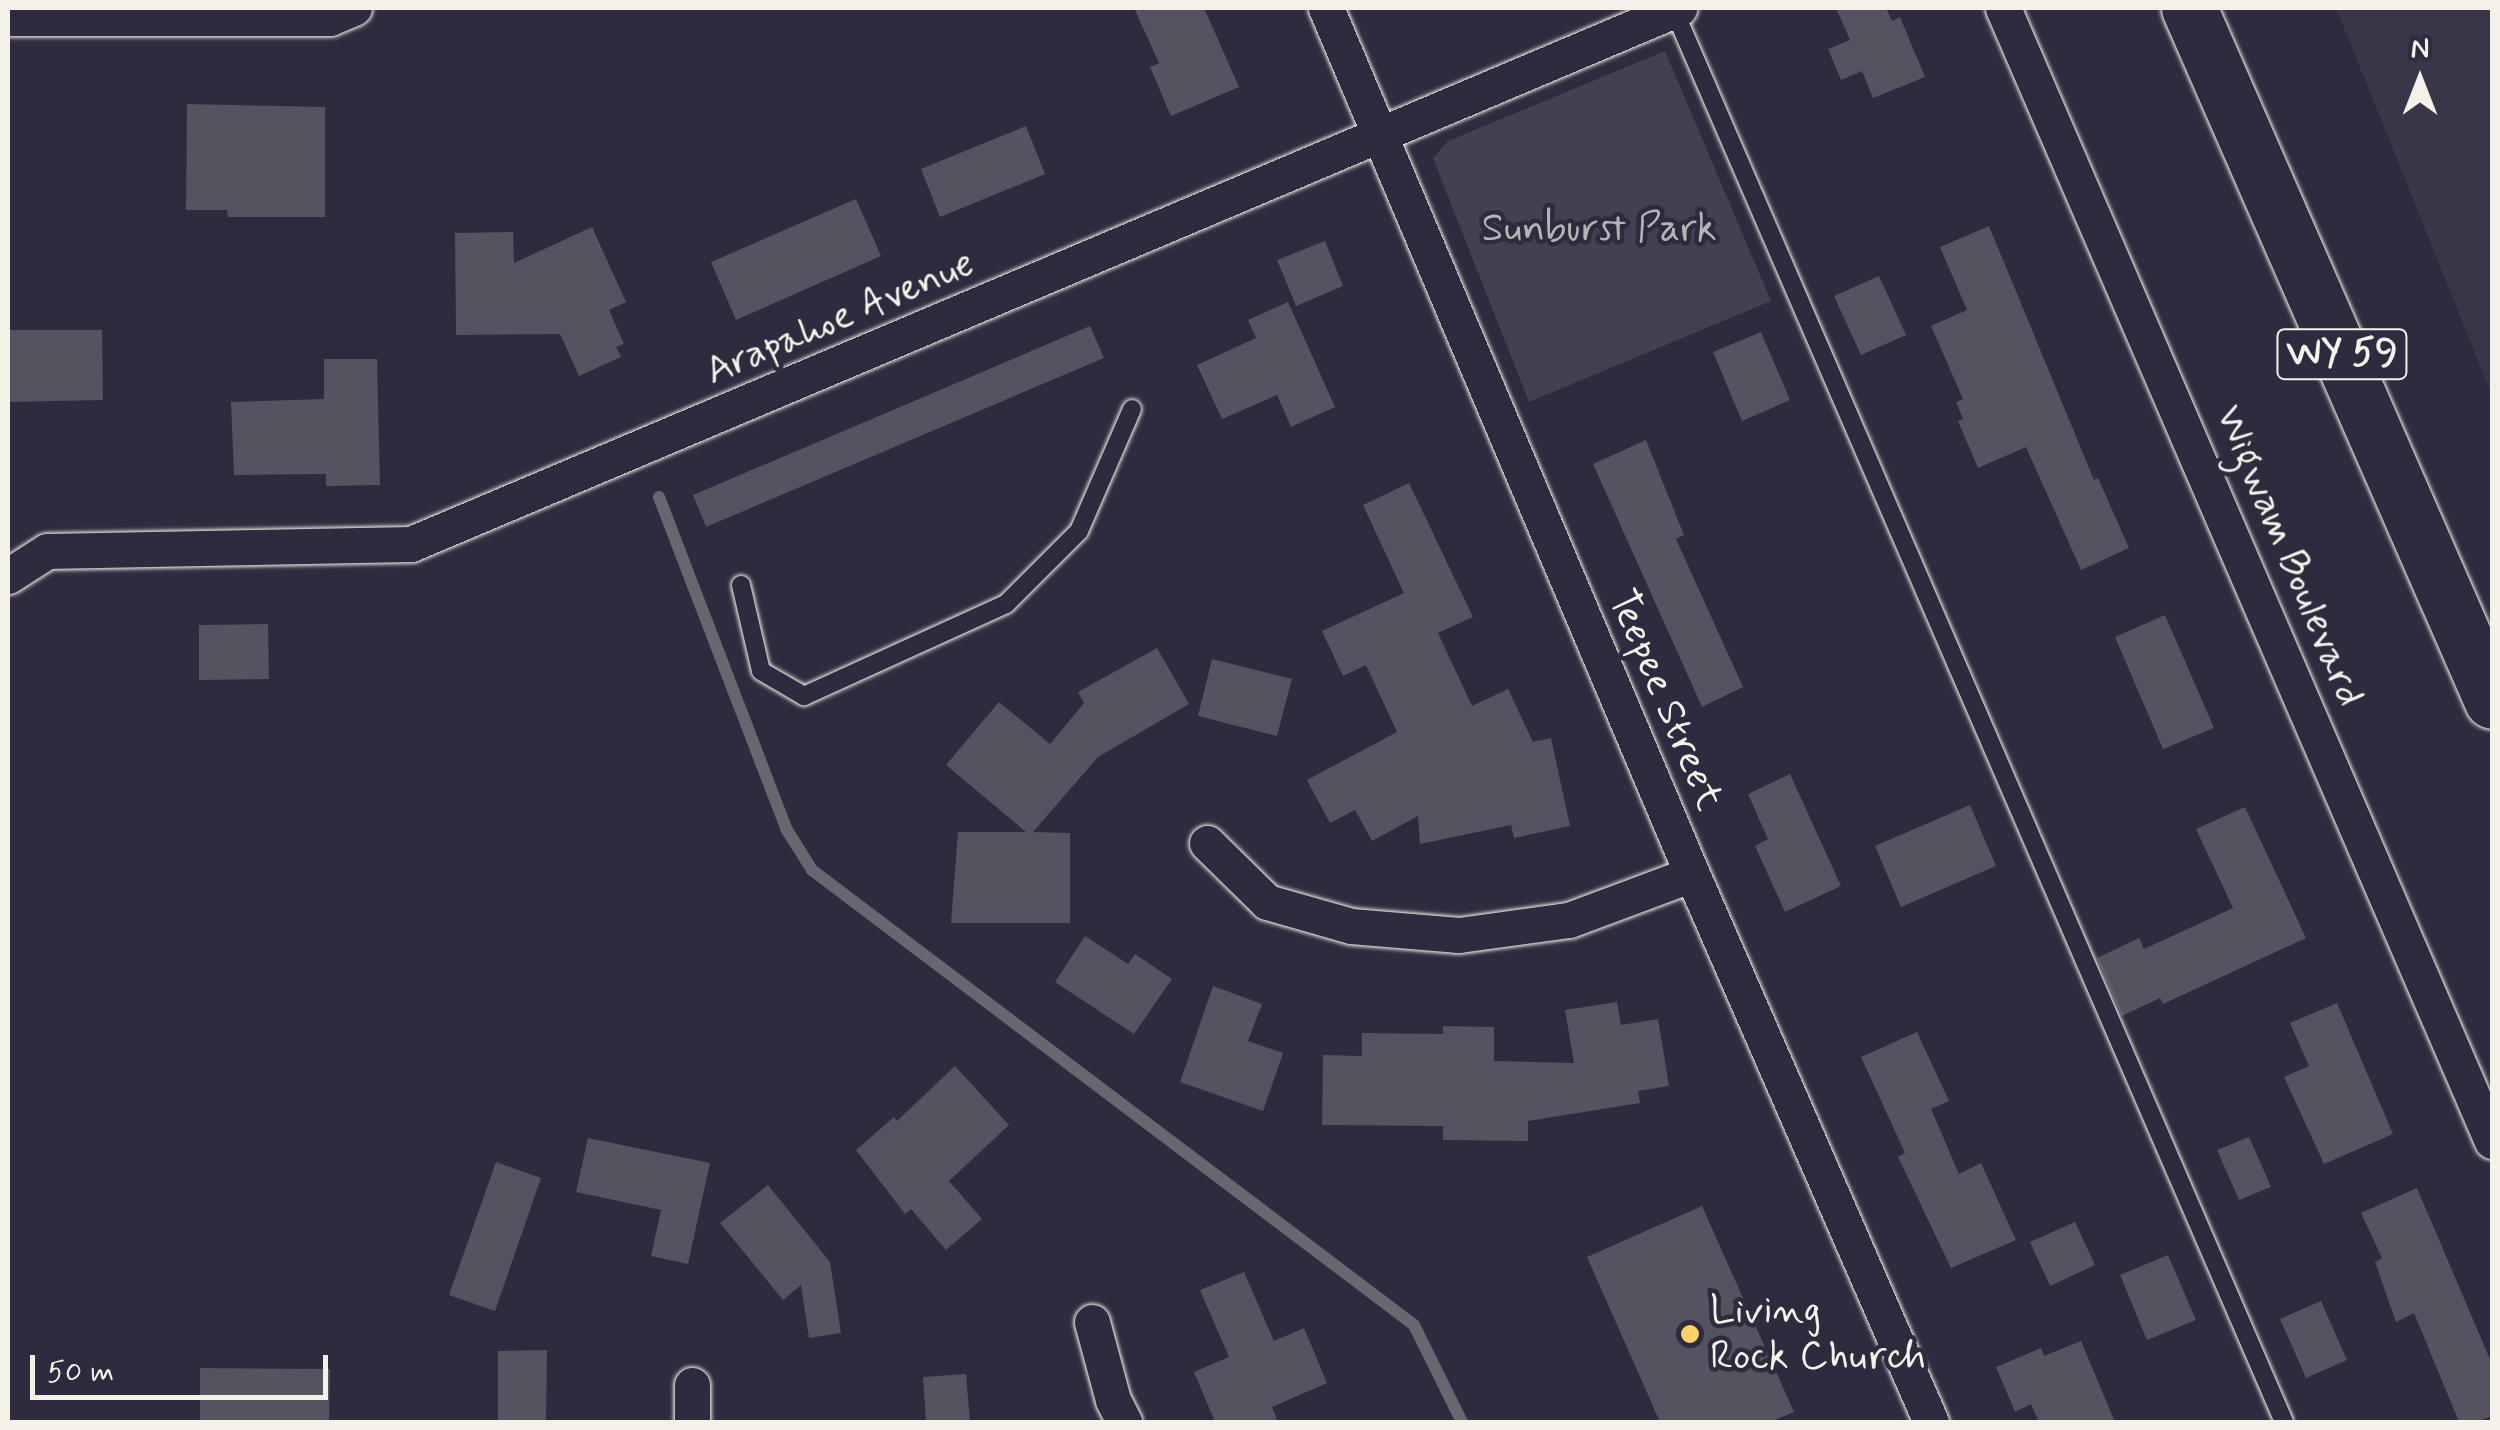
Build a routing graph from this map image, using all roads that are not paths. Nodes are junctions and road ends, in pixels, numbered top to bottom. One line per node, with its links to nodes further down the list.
1 (354, 8): 6 (street)
2 (1326, 8): 7 (street, Teepee Street)
3 (1675, 8): 7 (street, Arapahoe Avenue); 20 (lane)
4 (2003, 8): 14 (street, Wigwam Boulevard)
5 (2190, 8): 11 (highway, WY 59)
6 (8, 18)
7 (1382, 137): 9 (street, Arapahoe Avenue); 13 (street, Teepee Street)
8 (1132, 409): 10 (lane)
9 (8, 576)
10 (741, 585)
11 (2492, 700)
12 (1207, 843): 13 (street)
13 (1692, 874): 19 (street, Teepee Street)
14 (2492, 1140)
15 (1092, 1322): 18 (street)
16 (692, 1384): 17 (street)
17 (692, 1422)
18 (1124, 1422)
19 (1932, 1422)
20 (2284, 1422)

